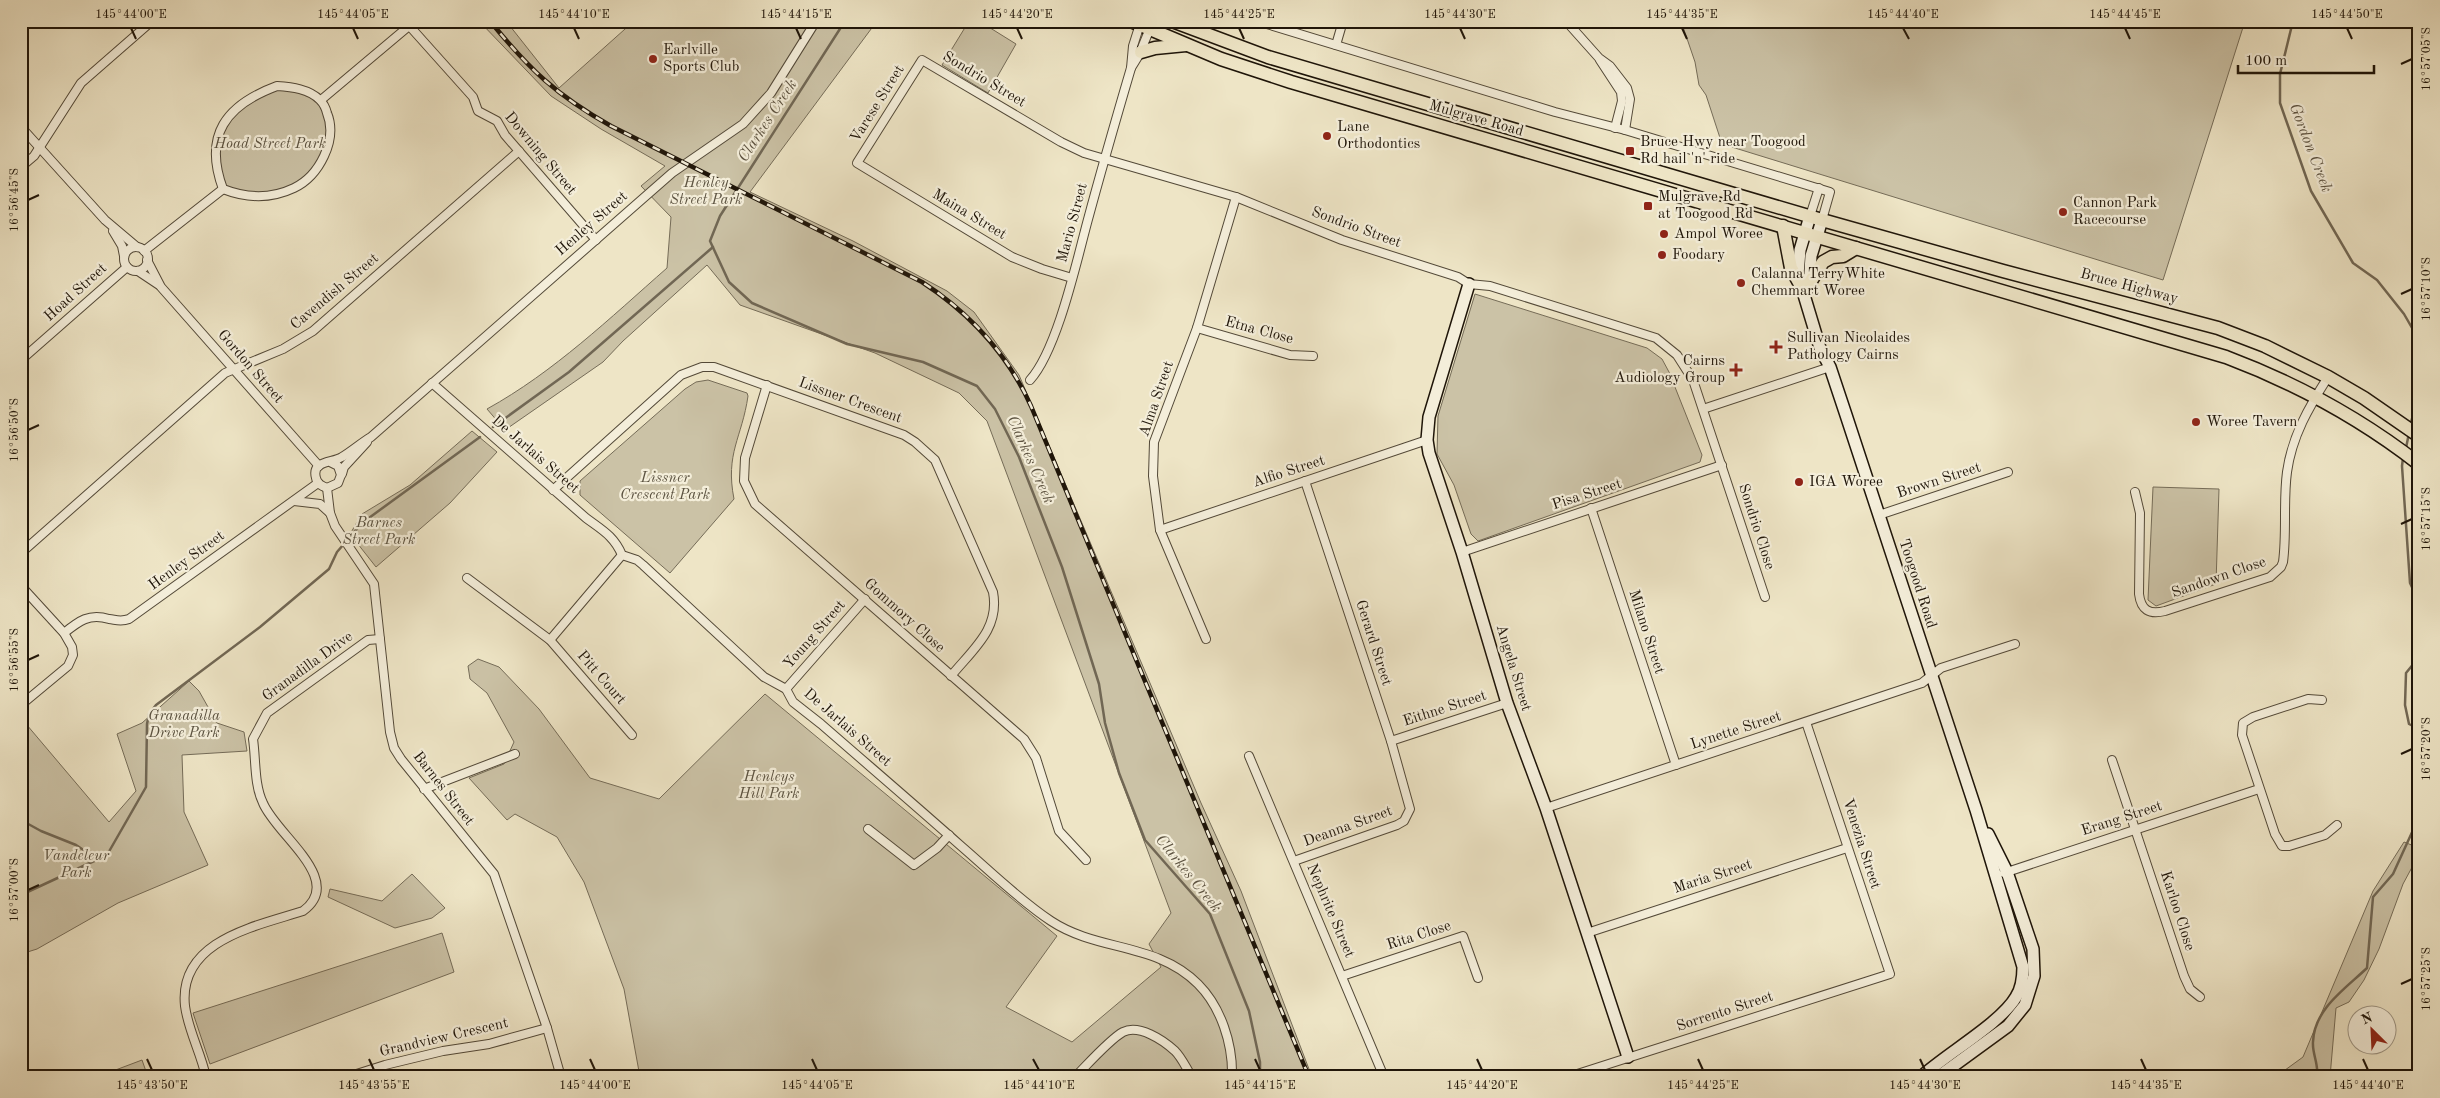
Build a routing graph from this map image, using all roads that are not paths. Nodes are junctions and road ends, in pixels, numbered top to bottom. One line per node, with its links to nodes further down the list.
1 (152, 21): 19 (street)
2 (816, 21): 31 (street, Henley Street)
3 (1172, 21): 27 (main road, Mulgrave Road)
4 (1257, 21): 10 (street, Mulgrave Road)
5 (1343, 21): 10 (street)
6 (1566, 21): 12 (street)
7 (407, 24): 15 (street); 20 (street, Downing Street)
8 (1142, 24): 9 (main road, Mulgrave Road); 11 (street, Mario Street); 14 (street, Mario Street)
9 (1186, 45): 11 (main road); 29 (main road, Mulgrave Road)
10 (1336, 45): 17 (street, Mulgrave Road)
11 (1141, 52): 14 (street, Mario Street)
12 (1599, 58): 17 (street); 18 (street)
13 (922, 60): 21 (street, Sondrio Street); 22 (street, Varese Street)
14 (1131, 68): 21 (street, Mario Street)
15 (321, 100): 25 (street); 25 (street)
16 (21, 127): 19 (street)
17 (1615, 128): 18 (street, Mulgrave Road)
18 (1625, 130): 24 (street, Mulgrave Road)
19 (39, 147): 23 (street); 28 (street)
20 (519, 151): 31 (street, Downing Street); 46 (street, Cavendish Street)
21 (1104, 160): 26 (street, Sondrio Street); 38 (street, Mario Street)
22 (857, 163): 38 (street, Maina Street)
23 (21, 167)
24 (1819, 188): 27 (street); 27 (street, Mulgrave Road)
25 (223, 189): 33 (street)
26 (1236, 197): 39 (street, Sondrio Street); 42 (street, Alma Street)
27 (1816, 218): 30 (street, Toogood Road); 47 (main road, Bruce Highway)
28 (105, 220): 33 (street); 34 (street)
29 (1784, 226): 30 (main road, Mulgrave Road); 40 (main road)
30 (1811, 234): 32 (main road); 40 (street, Toogood Road)
31 (596, 240): 49 (street, Henley Street)
32 (1856, 248): 40 (main road); 51 (main road)
33 (141, 249): 34 (street); 35 (street)
34 (124, 256): 36 (street)
35 (148, 260): 37 (street); 41 (street, Gordon Street)
36 (127, 267): 37 (street); 44 (street, Hoad Street)
37 (138, 271): 41 (street, Gordon Street)
38 (1072, 278): 48 (street, Mario Street)
39 (1469, 284): 52 (street, Sondrio Street); 55 (street, Angela Street)
40 (1805, 285): 45 (street, Toogood Road)
41 (161, 287): 46 (street, Gordon Street)
42 (1197, 328): 43 (street, Etna Close); 71 (street, Alma Street)
43 (1314, 356)
44 (21, 360)
45 (1830, 367): 52 (street); 70 (street, Toogood Road)
46 (234, 370): 59 (street, Gordon Street); 73 (street, Cavendish Street)
47 (2328, 377): 51 (street, Sandown Close); 54 (main road, Bruce Highway)
48 (1030, 380)
49 (432, 384): 53 (street, Henley Street); 65 (street, De Jarlais Street)
50 (767, 385): 65 (street, Lissner Crescent); 78 (street, Gommory Close); 85 (street, Lissner Crescent)
51 (2316, 396): 57 (main road); 66 (street, Sandown Close)
52 (1703, 409): 58 (street, Sondrio Street)
53 (371, 436): 56 (street, Henley Street); 61 (street, Henley Street)
54 (2419, 436)
55 (1427, 440): 62 (street, Alfio Street); 72 (street, Angela Street)
56 (330, 462): 59 (street); 61 (street)
57 (2417, 462)
58 (1722, 465): 68 (street, Pisa Street); 77 (street, Sondrio Close)
59 (319, 466): 63 (street)
60 (2008, 472): 70 (street, Brown Street)
61 (341, 475): 64 (street)
62 (1305, 481): 71 (street, Alfio Street); 92 (street, Gerard Street)
63 (318, 483): 64 (street); 67 (street, Henley Street)
64 (327, 488): 69 (street, Barnes Street)
65 (554, 490): 74 (street, De Jarlais Street)
66 (2134, 492)
67 (294, 501): 69 (street); 79 (street, Henley Street)
68 (1590, 508): 72 (street, Pisa Street); 96 (street, Milano Street)
69 (330, 513): 81 (street, Barnes Street)
70 (1879, 515): 84 (street, Toogood Road)
71 (1160, 530): 80 (street, Alma Street)
72 (1462, 552): 88 (street, Angela Street)
73 (21, 553)
74 (622, 554): 82 (street); 86 (street, De Jarlais Street)
75 (467, 578): 82 (street, Pitt Court)
76 (21, 586): 79 (street)
77 (1765, 597)
78 (865, 599): 85 (street, Gommory Close); 86 (street, Young Street)
79 (64, 634): 89 (street)
80 (1206, 638)
81 (380, 639): 97 (street, Barnes Street); 118 (street, Granadilla Drive)
82 (550, 640): 91 (street, Pitt Court)
83 (2015, 644): 84 (street, Lynette Street)
84 (1932, 675): 90 (street, Lynette Street); 100 (street, Toogood Road)
85 (951, 676): 107 (street, Gommory Close)
86 (786, 689): 105 (street, De Jarlais Street)
87 (2322, 700): 98 (street)
88 (1507, 703): 92 (street, Eithne Street); 99 (street, Angela Street)
89 (22, 705)
90 (1806, 722): 96 (street, Lynette Street); 106 (street, Venezia Street)
91 (632, 735)
92 (1391, 741): 101 (street, Gerard Street)
93 (515, 754): 97 (street)
94 (1249, 756): 108 (street, Nephrite Street)
95 (2112, 760): 104 (street, Karloo Close)
96 (1676, 765): 99 (street, Lynette Street)
97 (424, 789): 116 (street, Barnes Street)
98 (2259, 789): 102 (street); 104 (street, Erang Street)
99 (1546, 808): 111 (street, Angela Street)
100 (1976, 810): 109 (street, Toogood Road); 110 (street, Toogood Road)
101 (1408, 815): 108 (street, Deanna Street)
102 (2337, 825)
103 (868, 829): 105 (street)
104 (2135, 829): 109 (street, Erang Street); 115 (street, Karloo Close)
105 (949, 835): 123 (street, De Jarlais Street)
106 (1847, 848): 111 (street, Maria Street); 112 (street, Venezia Street)
107 (1086, 860)
108 (1294, 860): 113 (street, Nephrite Street)
109 (2007, 872): 110 (street, Erang Street); 127 (street, Toogood Road)
110 (1995, 876): 126 (street, Toogood Road)
111 (1587, 933): 117 (street, Angela Street)
112 (1890, 974): 117 (street, Sorrento Street)
113 (1342, 976): 114 (street, Rita Close); 124 (street, Nephrite Street)
114 (1478, 978)
115 (2200, 997)
116 (547, 1028): 119 (street, Grandview Crescent); 120 (street, Barnes Street)
117 (1628, 1057): 125 (street, Sorrento Street)
118 (206, 1077)
119 (347, 1077)
120 (561, 1077)
121 (1075, 1077): 122 (street)
122 (1192, 1077)
123 (1232, 1077)
124 (1384, 1077)
125 (1568, 1077)
126 (1921, 1077)
127 (1938, 1077)

